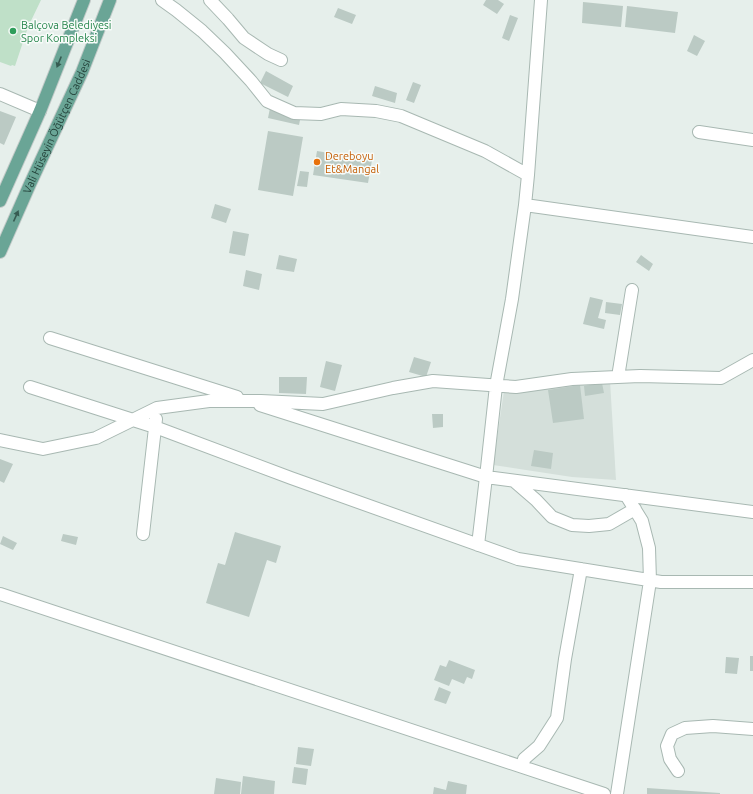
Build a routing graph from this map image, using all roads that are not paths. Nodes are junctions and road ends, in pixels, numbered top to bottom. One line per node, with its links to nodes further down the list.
1 (84, 0): 8 (main road, Vali Hüseyin Öğütçen Caddesi, one-way to 8)
2 (110, 0): 15 (main road, Vali Hüseyin Öğütçen Caddesi, one-way to 2)
3 (162, 0): 11 (street)
4 (210, 0): 6 (street)
5 (541, 0): 11 (street)
6 (281, 60)
7 (0, 94): 8 (street)
8 (40, 111): 12 (main road, Vali Hüseyin Öğütçen Caddesi)
9 (699, 132): 10 (street)
10 (753, 140)
11 (528, 175): 13 (street)
12 (0, 201)
13 (525, 205): 14 (street); 20 (street)
14 (753, 237)
15 (0, 252)
16 (632, 290): 19 (street)
17 (50, 338): 22 (street)
18 (753, 360): 19 (street)
19 (618, 377): 20 (street)
20 (496, 386): 22 (street); 27 (street)
21 (30, 387): 24 (street)
22 (247, 401): 23 (street); 27 (street)
23 (157, 408): 24 (street); 25 (street)
24 (133, 420): 25 (street); 26 (street)
25 (155, 427): 32 (street); 33 (street)
26 (0, 440)
27 (486, 477): 28 (street); 33 (street)
28 (514, 481): 29 (street); 30 (street)
29 (626, 495): 30 (street); 31 (street)
30 (634, 509): 35 (street)
31 (753, 512)
32 (142, 534)
33 (478, 545): 34 (street)
34 (581, 569): 35 (street); 39 (street)
35 (650, 581): 36 (street); 42 (street)
36 (753, 582)
37 (0, 594): 39 (street)
38 (753, 729): 40 (street)
39 (523, 767): 41 (street)
40 (678, 771)
41 (604, 794)
42 (617, 794)

